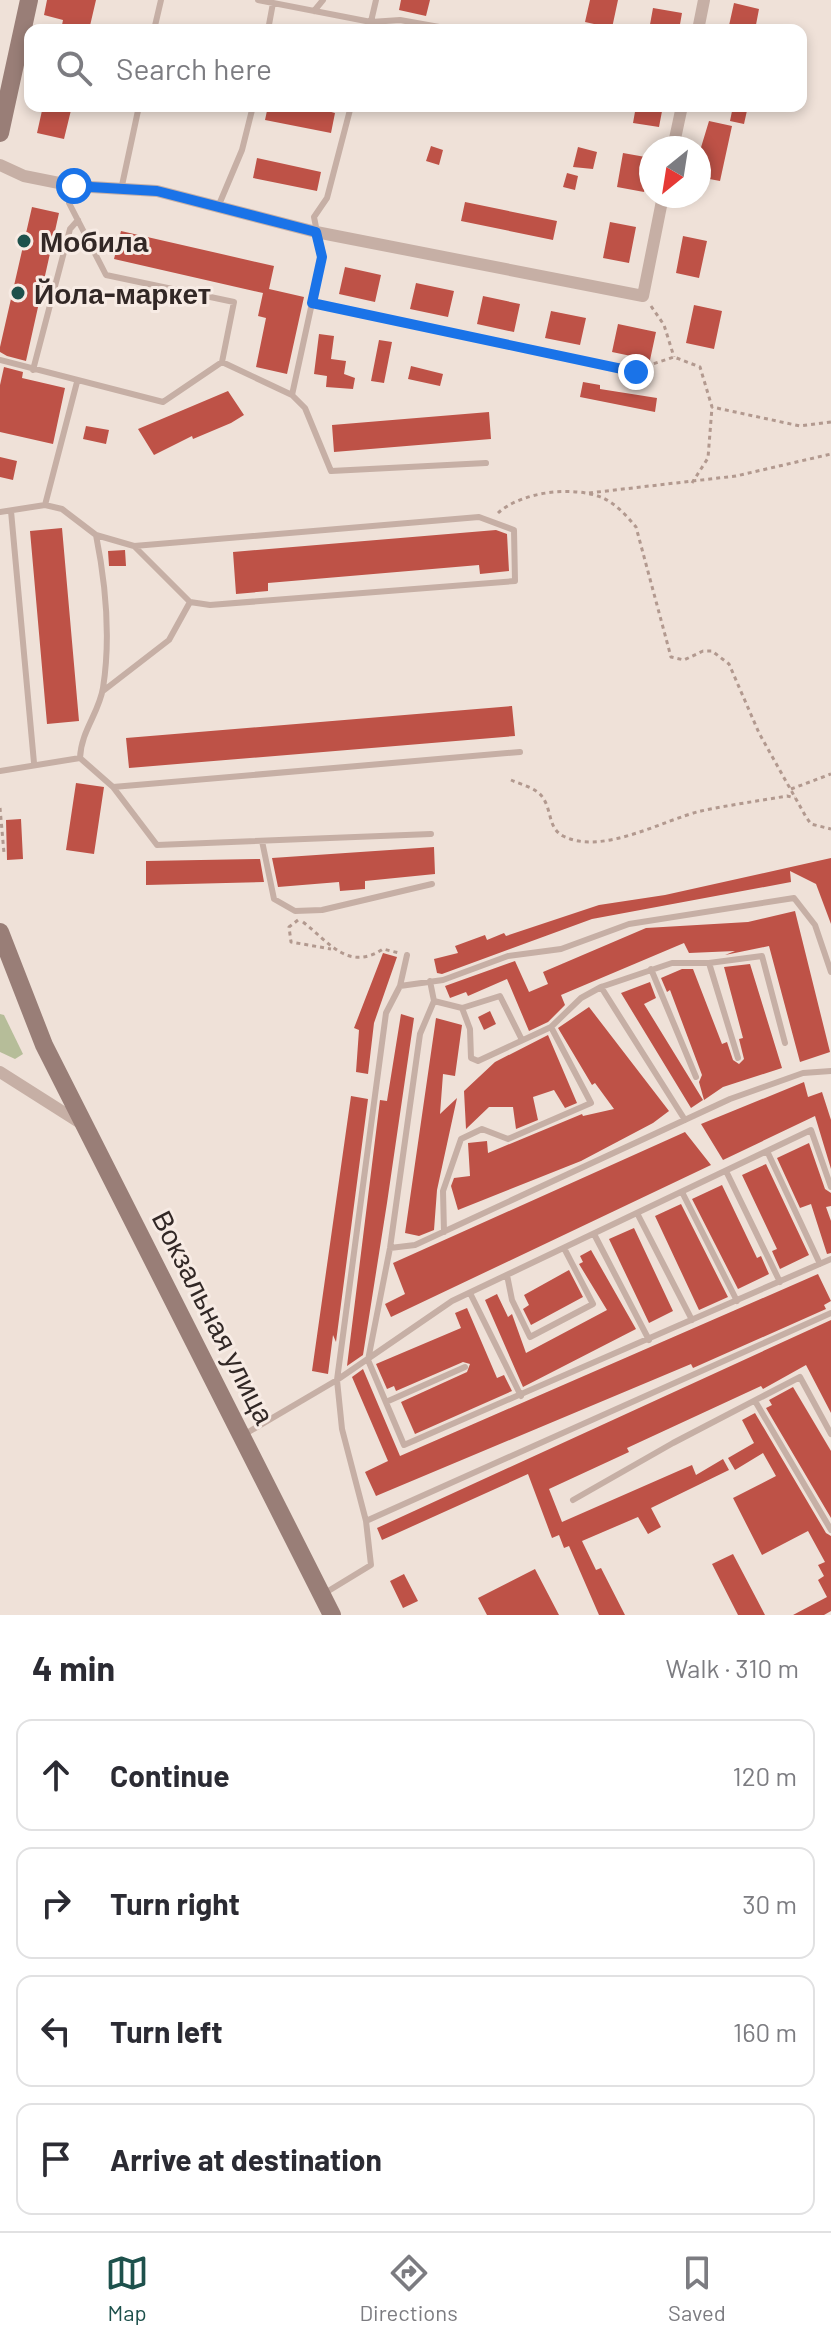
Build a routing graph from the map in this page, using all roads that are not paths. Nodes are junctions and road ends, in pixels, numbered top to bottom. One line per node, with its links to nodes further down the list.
1 (29, 0): 20 (main road)
2 (161, 0): 9 (lane)
3 (258, 0): 7 (lane)
4 (323, 0): 8 (lane)
5 (376, 0): 12 (lane)
6 (704, 0): 15 (street)
7 (273, 3): 8 (lane); 10 (lane)
8 (314, 11): 11 (lane)
9 (155, 24)
10 (269, 24)
11 (363, 24)
12 (370, 24)
13 (380, 24): 14 (lane)
14 (422, 24)
15 (699, 24)
16 (138, 112): 24 (lane)
17 (252, 112): 25 (lane)
18 (349, 112): 28 (lane)
19 (681, 112): 21 (street)
20 (0, 133)
21 (676, 136)
22 (0, 165): 23 (street)
23 (74, 186): 24 (street); 27 (lane)
24 (121, 190): 25 (street)
25 (218, 207): 28 (street)
26 (661, 208): 28 (street)
27 (78, 220): 31 (lane); 32 (lane)
28 (316, 232): 29 (lane)
29 (312, 303): 33 (lane); 35 (lane)
30 (0, 360): 32 (lane)
31 (222, 362): 34 (lane); 35 (lane)
32 (33, 370): 34 (lane)
33 (624, 370)
34 (77, 382): 37 (lane)
35 (292, 395): 36 (lane)
36 (486, 463)
37 (45, 505): 38 (lane); 40 (lane)
38 (11, 511): 39 (lane); 46 (lane)
39 (0, 512)
40 (96, 535): 41 (lane); 43 (lane)
41 (134, 546): 42 (lane); 42 (lane)
42 (190, 602): 43 (lane)
43 (103, 691): 45 (lane)
44 (520, 752): 48 (lane)
45 (80, 758): 46 (lane); 48 (lane)
46 (34, 763): 47 (lane)
47 (0, 771)
48 (113, 787): 50 (lane)
49 (431, 834): 50 (lane)
50 (262, 841): 51 (lane)
51 (432, 884)
52 (0, 932): 70 (main road, Вокзальная улица)
53 (407, 955): 58 (lane)
54 (709, 963): 55 (lane); 64 (lane); 65 (lane)
55 (651, 969): 59 (lane); 68 (lane)
56 (831, 972): 57 (lane)
57 (430, 981): 58 (lane); 60 (lane)
58 (400, 986): 91 (lane)
59 (601, 987): 62 (lane); 69 (lane)
60 (434, 1001): 61 (lane); 78 (lane)
61 (462, 1008): 63 (lane); 63 (lane)
62 (551, 1027): 63 (lane); 76 (lane)
63 (521, 1038)
64 (785, 1043)
65 (738, 1058)
66 (831, 1071): 69 (lane)
67 (0, 1072): 70 (street)
68 (696, 1077)
69 (685, 1120): 76 (lane)
70 (89, 1129): 96 (main road, Вокзальная улица)
71 (767, 1151): 72 (lane); 73 (lane); 81 (lane)
72 (726, 1171): 74 (lane); 83 (lane)
73 (831, 1187)
74 (682, 1192): 75 (lane); 85 (lane)
75 (637, 1213): 77 (lane); 87 (lane)
76 (444, 1232): 78 (lane)
77 (594, 1234): 79 (lane); 88 (lane)
78 (390, 1248): 89 (lane)
79 (564, 1248): 82 (lane); 82 (lane)
80 (831, 1259): 81 (lane)
81 (820, 1264): 83 (lane)
82 (507, 1275): 84 (lane)
83 (780, 1282): 85 (lane)
84 (470, 1293): 89 (lane); 92 (lane)
85 (737, 1301): 87 (lane)
86 (831, 1313): 98 (lane)
87 (692, 1320): 88 (lane)
88 (649, 1340): 92 (lane)
89 (368, 1360): 91 (lane); 94 (lane)
90 (465, 1367): 94 (lane)
91 (337, 1380): 96 (lane); 98 (lane)
92 (521, 1396): 94 (lane)
93 (755, 1401): 95 (lane); 97 (lane); 99 (lane)
94 (386, 1402)
95 (831, 1434)
96 (242, 1436): 100 (main road, Вокзальная улица)
97 (573, 1500)
98 (366, 1521): 100 (lane)
99 (831, 1530)
100 (322, 1594): 101 (main road, Вокзальная улица)
101 (332, 1615)

